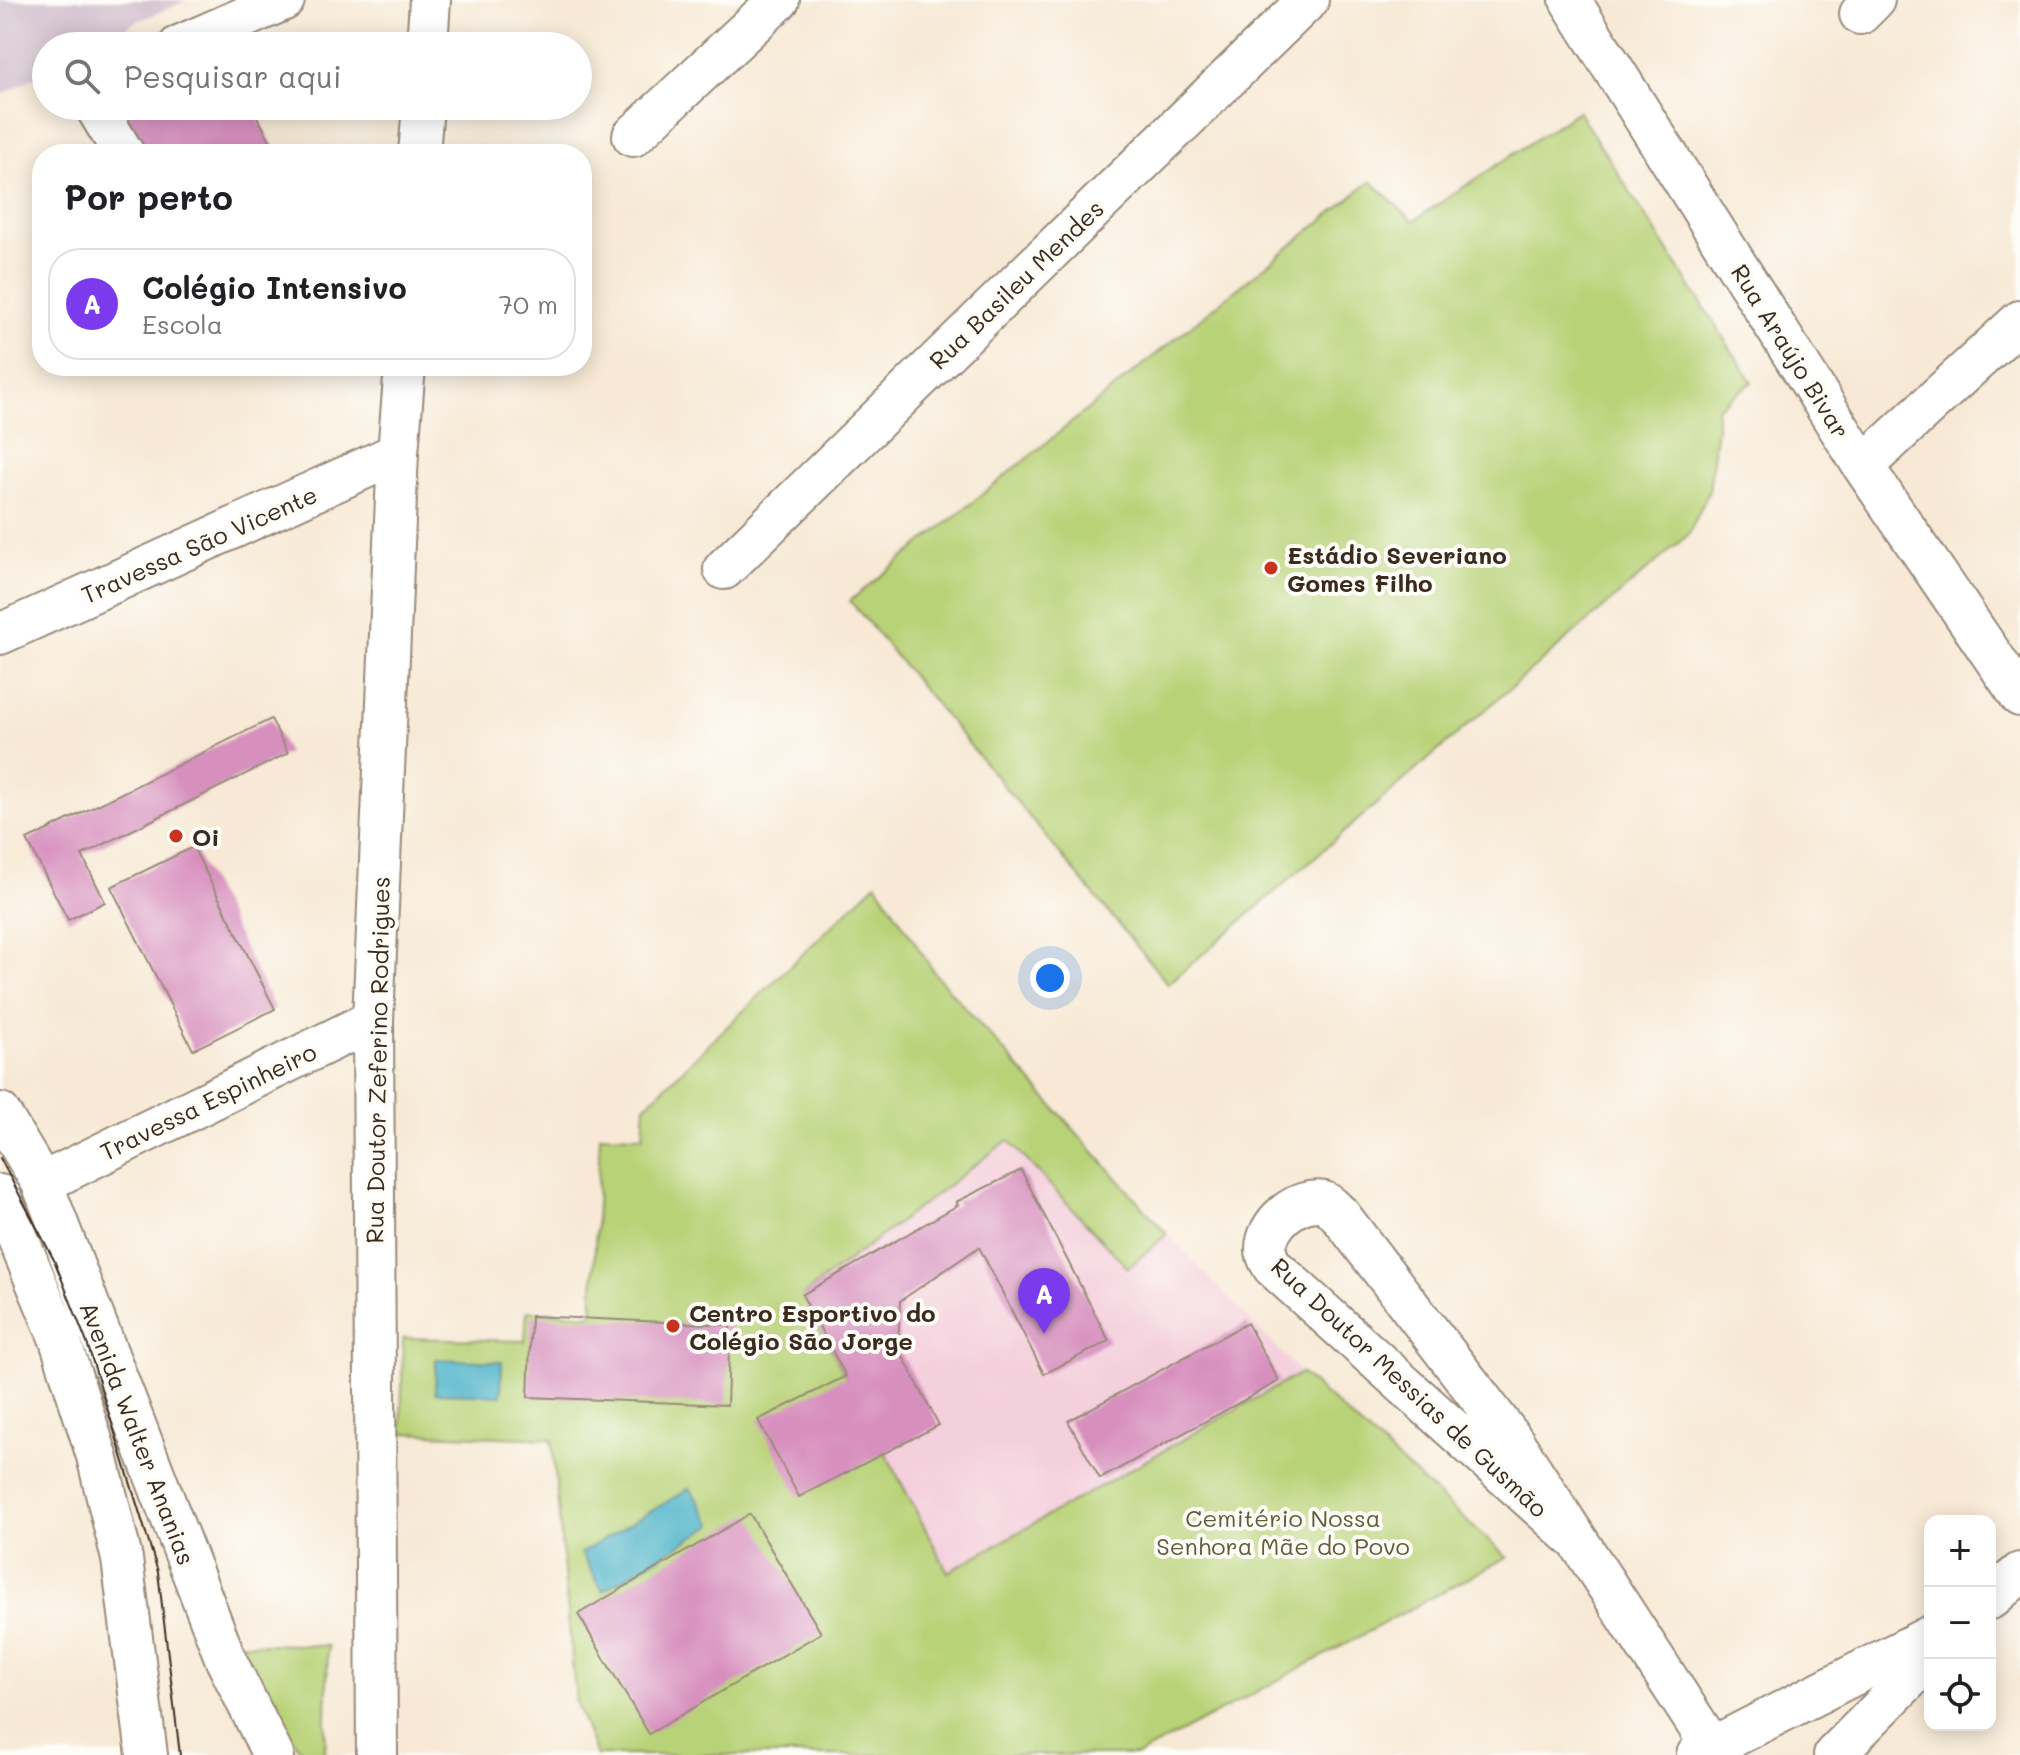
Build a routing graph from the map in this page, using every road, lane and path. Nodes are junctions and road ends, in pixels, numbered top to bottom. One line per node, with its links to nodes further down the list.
1 (284, 0): 6 (street)
2 (430, 0): 7 (street)
3 (779, 0): 10 (street)
4 (1308, 0): 17 (street, Rua Basileu Mendes)
5 (1570, 0): 16 (street, Rua Araújo Bivar)
6 (211, 32)
7 (428, 32)
8 (103, 120): 11 (street)
9 (422, 120): 12 (street)
10 (633, 136)
11 (118, 144)
12 (420, 144)
13 (2020, 321): 16 (street)
14 (404, 376): 15 (street, Rua Doutor Zeferino Rodrigues)
15 (398, 453): 18 (street, Travessa São Vicente); 20 (street, Rua Doutor Zeferino Rodrigues)
16 (1863, 466): 19 (street, Rua Araújo Bivar)
17 (724, 569)
18 (0, 634)
19 (2020, 696)
20 (373, 1020): 22 (street, Travessa Espinheiro); 34 (street, Rua Doutor Zeferino Rodrigues)
21 (0, 1113): 22 (street, Avenida Walter Ananias)
22 (42, 1183): 33 (street, Avenida Walter Ananias)
23 (0, 1195): 32 (street, Avenida Walter Ananias)
24 (1458, 1368): 25 (street); 25 (street, Rua Doutor Messias de Gusmão); 26 (street, Rua Doutor Messias de Gusmão)
25 (1417, 1397): 26 (street, Rua Doutor Messias de Gusmão)
26 (1574, 1538): 31 (street, Rua Doutor Messias de Gusmão)
27 (2020, 1573): 28 (street)
28 (1996, 1594)
29 (1924, 1639): 31 (street)
30 (1929, 1659): 35 (street)
31 (1709, 1752)
32 (147, 1755)
33 (273, 1755)
34 (377, 1755)
35 (1834, 1755)

